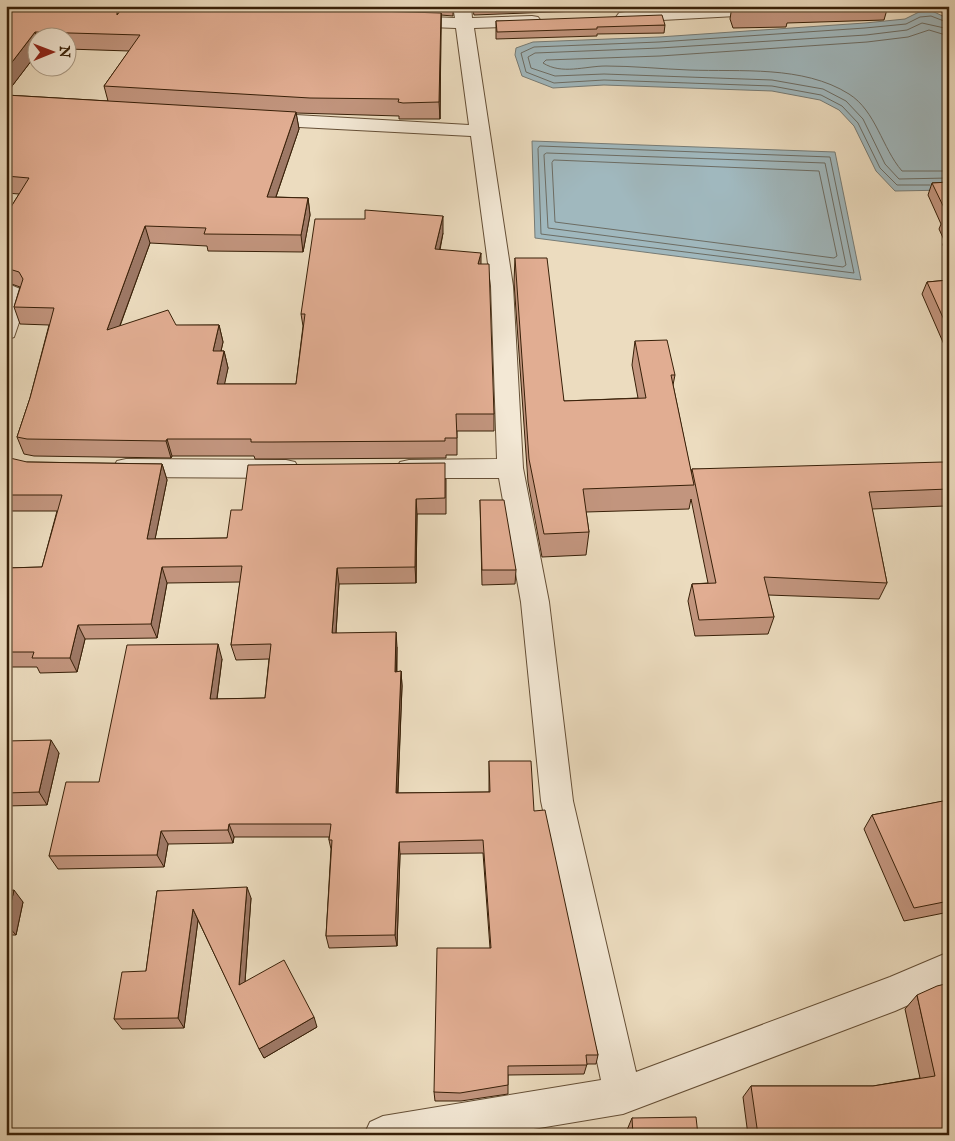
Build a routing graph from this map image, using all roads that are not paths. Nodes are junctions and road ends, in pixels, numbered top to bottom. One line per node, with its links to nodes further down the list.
1 (828, 6): 3 (street)
2 (463, 15): 4 (street); 5 (street); 7 (street)
3 (610, 18)
4 (384, 20)
5 (551, 20)
6 (243, 118): 7 (street)
7 (479, 131): 11 (street)
8 (6, 290): 9 (street)
9 (6, 332)
10 (102, 468): 12 (street)
11 (510, 468): 13 (street); 15 (street)
12 (305, 469)
13 (383, 469)
14 (949, 969): 15 (street)
15 (623, 1095): 16 (street)
16 (383, 1135)

